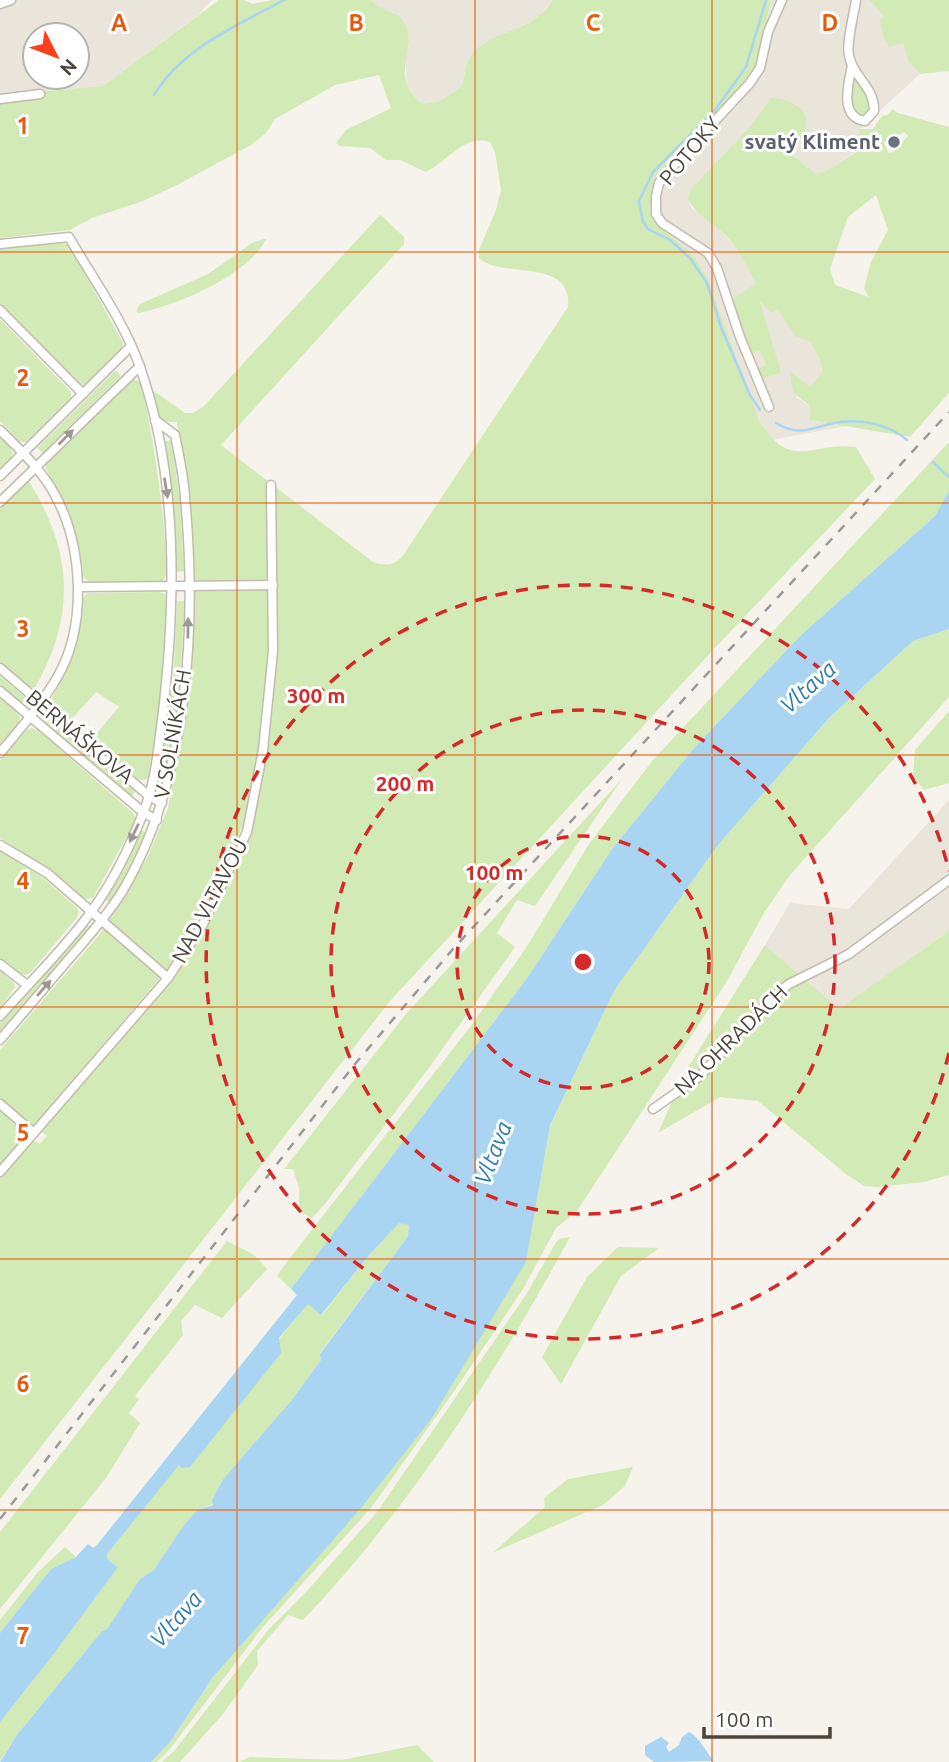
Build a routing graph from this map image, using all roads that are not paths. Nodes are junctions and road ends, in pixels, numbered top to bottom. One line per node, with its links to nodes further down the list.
1 (10, 0): 4 (street)
2 (782, 0): 13 (street, POTOKY)
3 (856, 0): 5 (street)
4 (0, 4)
5 (852, 65): 5 (street)
6 (40, 94): 7 (street)
7 (0, 99)
8 (0, 244): 10 (street, V SOLNÍKÁCH)
9 (0, 310): 12 (street)
10 (131, 346): 11 (street, V SOLNÍKÁCH); 12 (street)
11 (140, 366): 14 (street, V SOLNÍKÁCH); 17 (street, one-way to 11)
12 (83, 394): 16 (street)
13 (769, 407)
14 (155, 420): 22 (street, V SOLNÍKÁCH); 24 (street, V SOLNÍKÁCH, one-way to 24)
15 (0, 430): 16 (street)
16 (22, 453): 17 (street); 18 (street)
17 (36, 467): 20 (street); 23 (street)
18 (0, 476)
19 (271, 485): 21 (street, NAD VLTAVOU)
20 (0, 502)
21 (273, 585): 22 (street); 39 (street, NAD VLTAVOU)
22 (189, 586): 24 (street); 31 (street, V SOLNÍKÁCH, one-way to 22)
23 (79, 587): 24 (street); 27 (street)
24 (171, 587): 30 (street, V SOLNÍKÁCH)
25 (0, 668): 27 (street, BERNÁŠKOVA)
26 (0, 691): 28 (street, BERNÁŠKOVA)
27 (41, 704): 28 (street); 30 (street, BERNÁŠKOVA)
28 (30, 717): 29 (street); 32 (street, BERNÁŠKOVA)
29 (0, 752)
30 (149, 796): 31 (street, BERNÁŠKOVA); 32 (street, V SOLNÍKÁCH)
31 (162, 803): 33 (street, V SOLNÍKÁCH)
32 (144, 813): 33 (street, BERNÁŠKOVA); 36 (street, V SOLNÍKÁCH, one-way to 36)
33 (157, 820): 37 (street, V SOLNÍKÁCH)
34 (0, 845): 36 (street)
35 (949, 880): 44 (street, NA OHRADÁCH)
36 (90, 913): 37 (street); 40 (street, V SOLNÍKÁCH)
37 (101, 921): 39 (street); 42 (street, V SOLNÍKÁCH, one-way to 37)
38 (0, 964): 40 (street)
39 (168, 978): 45 (street, NAD VLTAVOU)
40 (27, 985): 41 (street, V SOLNÍKÁCH)
41 (0, 1016)
42 (0, 1040)
43 (0, 1104): 45 (street)
44 (653, 1109)
45 (34, 1133): 46 (street, NAD VLTAVOU)
46 (0, 1172)

